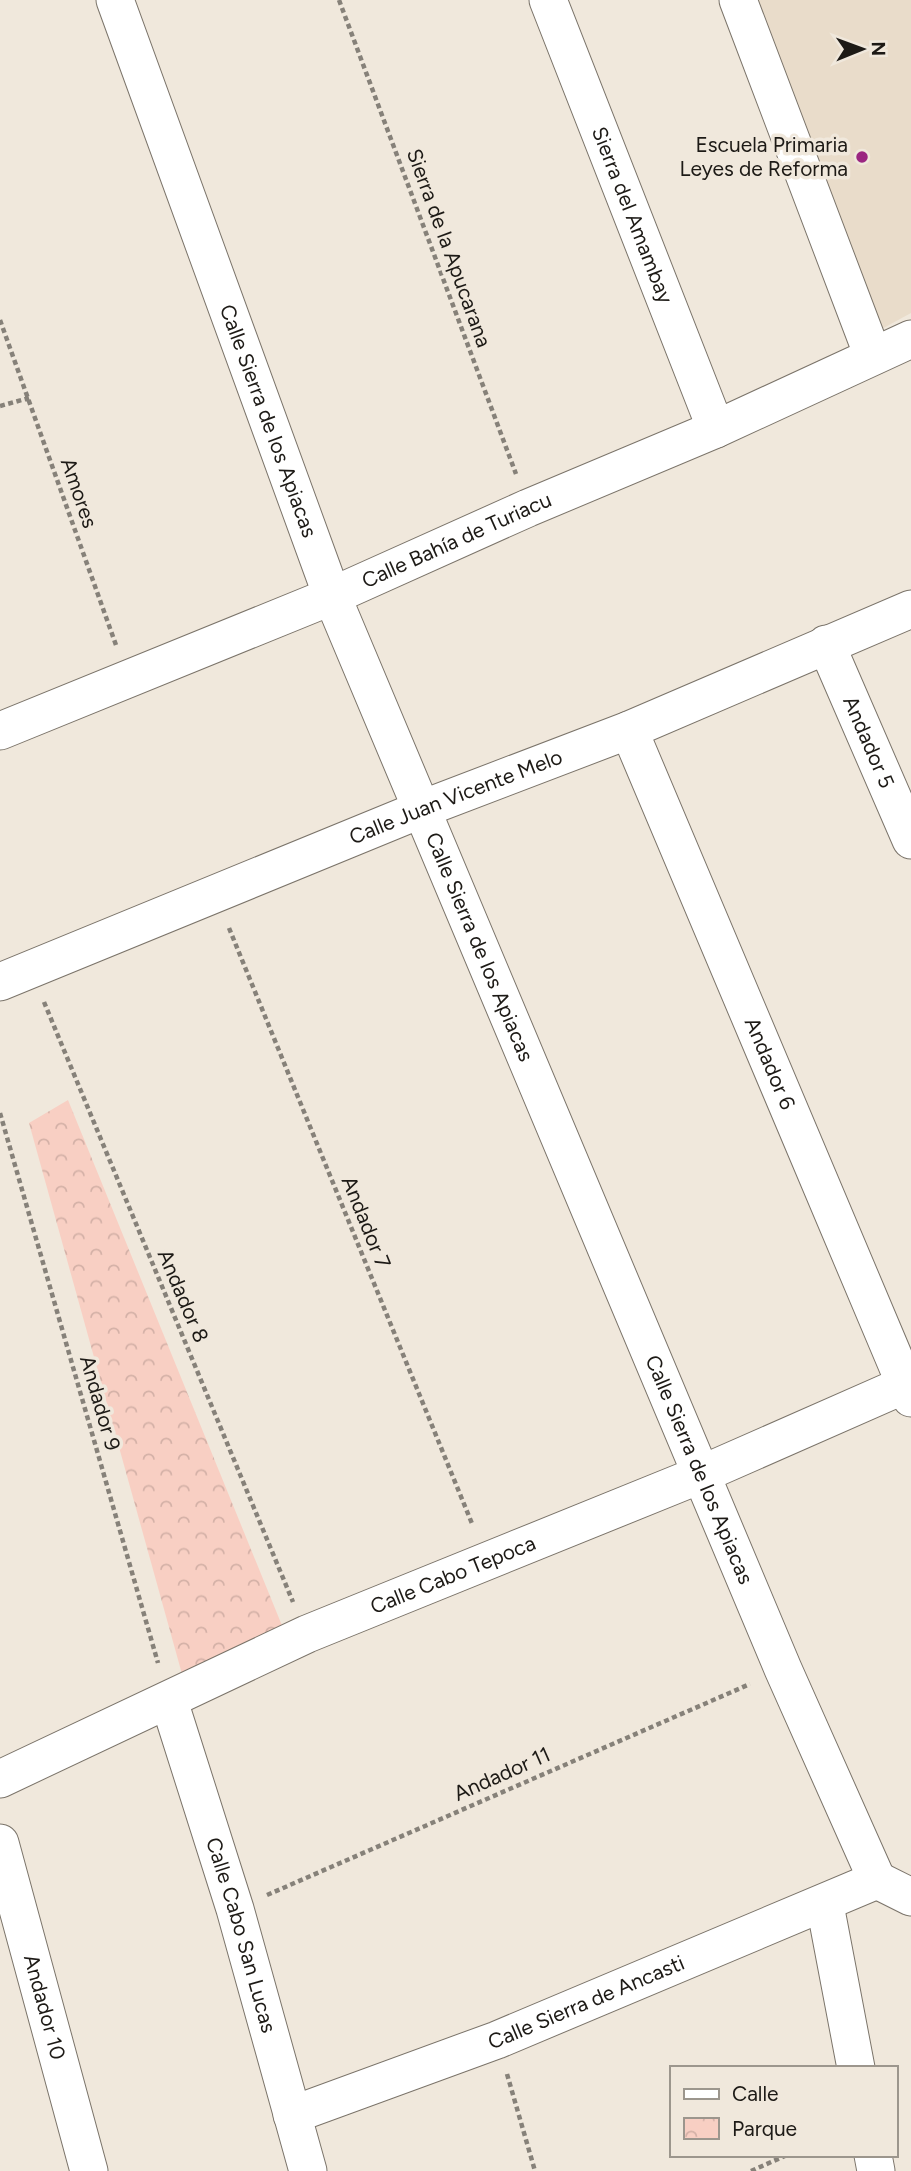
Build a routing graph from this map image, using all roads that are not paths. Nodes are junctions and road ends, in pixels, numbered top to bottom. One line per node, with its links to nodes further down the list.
1 (115, 0): 7 (street, Calle Sierra de los Apiacas)
2 (548, 0): 6 (street, Sierra del Amambay)
3 (738, 0): 5 (street)
4 (911, 339): 5 (street, Calle Bahía de Turiacu)
5 (873, 356): 6 (street, Calle Bahía de Turiacu)
6 (716, 429): 7 (street, Calle Bahía de Turiacu)
7 (332, 596): 11 (street, Calle Bahía de Turiacu); 12 (street, Calle Sierra de los Apiacas)
8 (911, 609): 9 (street, Calle Juan Vicente Melo)
9 (826, 644): 10 (street, Calle Juan Vicente Melo); 13 (street, Andador 5)
10 (629, 730): 12 (street, Calle Juan Vicente Melo); 15 (street, Andador 6)
11 (0, 731)
12 (422, 809): 14 (street, Calle Juan Vicente Melo); 16 (street, Calle Sierra de los Apiacas)
13 (911, 840)
14 (15, 976)
15 (909, 1388): 16 (street, Calle Cabo Tepoca)
16 (702, 1474): 17 (street, Calle Cabo Tepoca); 20 (street, Calle Sierra de los Apiacas)
17 (169, 1701): 18 (street, Calle Cabo Tepoca); 24 (street, Calle Cabo San Lucas)
18 (0, 1779)
19 (0, 1843): 25 (street, Andador 10)
20 (877, 1880): 21 (street); 22 (street, Calle Sierra de Ancasti)
21 (911, 1897)
22 (825, 1905): 23 (street); 24 (street, Calle Sierra de Ancasti)
23 (856, 2066)
24 (292, 2115): 26 (street, Calle Cabo San Lucas)
25 (89, 2171)
26 (308, 2171)

